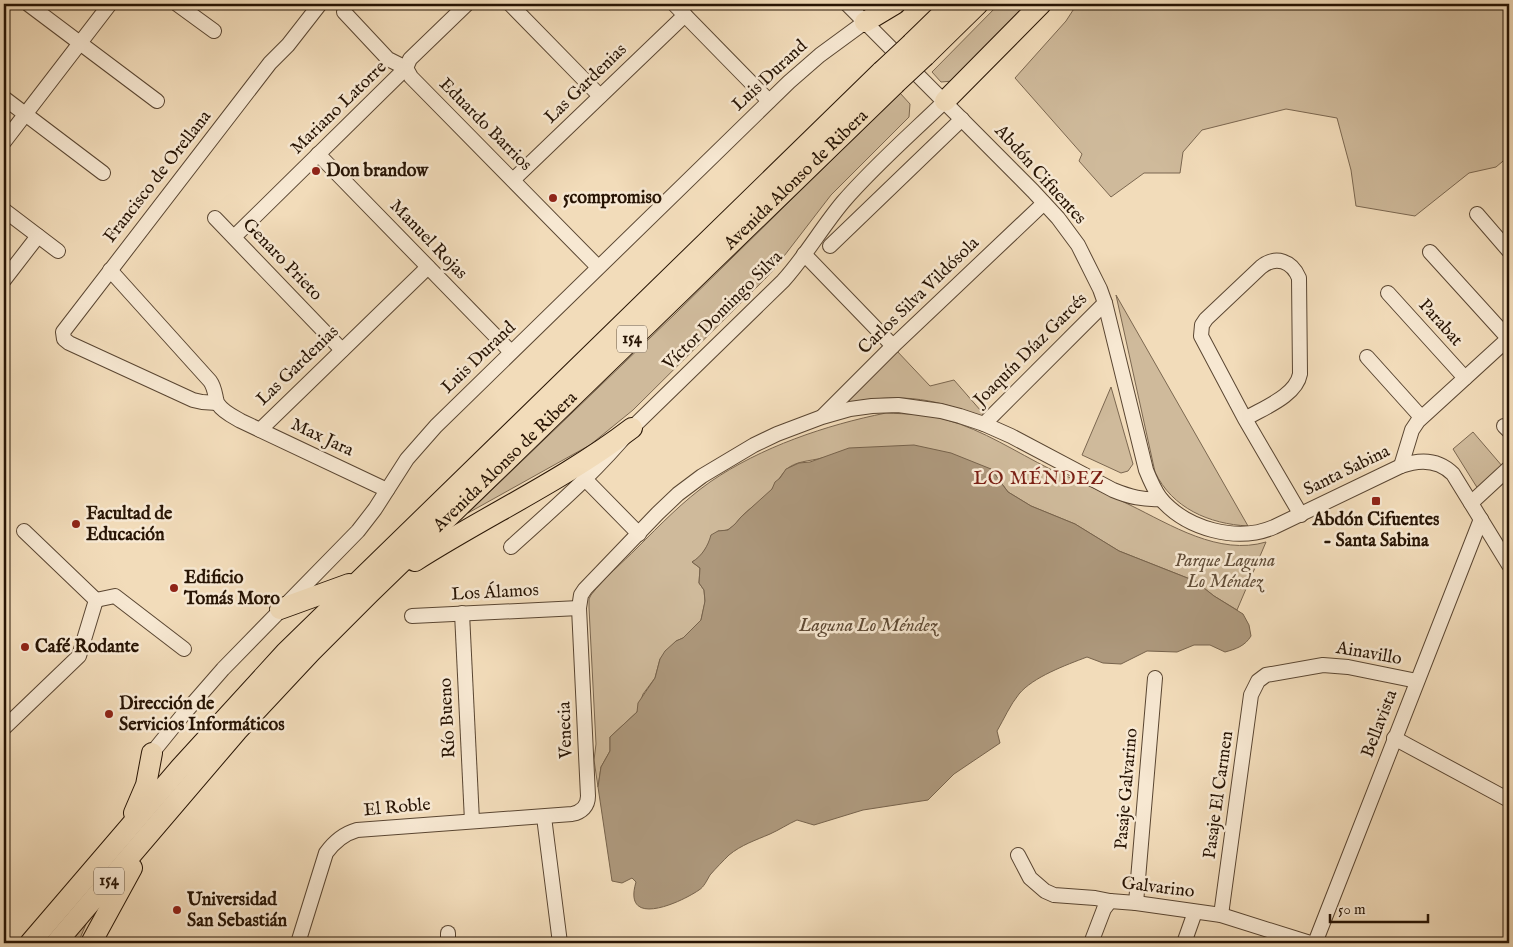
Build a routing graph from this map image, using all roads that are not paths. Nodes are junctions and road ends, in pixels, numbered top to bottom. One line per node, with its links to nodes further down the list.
1 (28, 4): 17 (street)
2 (110, 4): 17 (street)
3 (177, 4): 16 (street)
4 (320, 4): 44 (street, Francisco de Orellana)
5 (467, 4): 19 (street, Mariano Latorre)
6 (510, 4): 20 (street)
7 (674, 4): 14 (street)
8 (847, 4): 15 (street, Abdón Cifuentes)
9 (895, 4): 15 (highway)
10 (952, 4): 18 (highway, Avenida Alonso de Ribera / 154)
11 (978, 4): 18 (highway, Avenida Alonso de Ribera / 154)
12 (1041, 4): 24 (highway)
13 (344, 12): 19 (street, Eduardo Barrios)
14 (685, 15): 20 (street, Las Gardenias); 23 (street)
15 (865, 22): 23 (street, Luis Durand); 24 (street, Abdón Cifuentes)
16 (214, 31)
17 (80, 43): 22 (street); 25 (street)
18 (918, 49): 73 (highway, Avenida Alonso de Ribera / 154, bridge)
19 (406, 68): 28 (street, Mariano Latorre); 30 (street, Eduardo Barrios)
20 (600, 96): 30 (street, Las Gardenias)
21 (4, 98): 25 (street)
22 (157, 101)
23 (769, 101): 43 (street, Luis Durand)
24 (944, 101): 26 (street, Abdón Cifuentes); 41 (street, Víctor Domingo Silva)
25 (25, 114): 27 (street); 29 (street)
26 (962, 119): 31 (street, Abdón Cifuentes); 37 (street)
27 (4, 142)
28 (318, 154): 36 (street, Mariano Latorre); 42 (street, Manuel Rojas)
29 (103, 174)
30 (513, 180): 43 (street, Eduardo Barrios)
31 (1044, 202): 47 (street, Abdón Cifuentes); 49 (street, Carlos Silva Vildósola)
32 (4, 210): 35 (street)
33 (1477, 214): 39 (street)
34 (216, 218): 36 (street, Genaro Prieto)
35 (38, 236): 38 (street); 45 (street)
36 (234, 237): 50 (street, Genaro Prieto)
37 (830, 246)
38 (58, 251)
39 (1509, 251)
40 (1430, 252): 48 (street)
41 (804, 254): 49 (street); 59 (street, Víctor Domingo Silva)
42 (428, 266): 50 (street, Las Gardenias); 51 (street, Manuel Rojas)
43 (598, 267): 51 (street, Luis Durand)
44 (110, 270): 54 (street); 54 (street, Francisco de Orellana)
45 (4, 280)
46 (1388, 293): 53 (street, Parabat)
47 (1105, 303): 58 (street, Joaquín Díaz Garcés); 65 (street, Abdón Cifuentes)
48 (1509, 339): 53 (street)
49 (893, 346): 55 (street, Carlos Silva Vildósola)
50 (342, 350): 60 (street, Las Gardenias)
51 (511, 352): 64 (street, Luis Durand)
52 (1367, 357): 56 (street)
53 (1465, 378): 56 (street)
54 (217, 403): 60 (street, Max Jara)
55 (822, 417): 58 (street); 70 (street)
56 (1421, 417): 61 (street)
57 (1245, 419): 57 (street); 67 (street)
58 (984, 424): 65 (street)
59 (632, 428): 63 (street, Víctor Domingo Silva); 73 (highway)
60 (260, 430): 64 (street, Max Jara)
61 (1401, 466): 66 (street, Santa Sabina); 67 (street, Santa Sabina)
62 (1509, 468): 66 (street)
63 (585, 479): 70 (street); 71 (street, Víctor Domingo Silva)
64 (388, 490): 76 (street, Luis Durand)
65 (1161, 499): 67 (street, Santa Sabina)
66 (1471, 503): 68 (street, Santa Sabina)
67 (1300, 515)
68 (1481, 520): 72 (street, Santa Sabina); 82 (street, Bellavista)
69 (24, 531): 74 (street)
70 (639, 534): 75 (street)
71 (511, 547)
72 (1509, 565)
73 (365, 586): 76 (highway); 88 (highway, Avenida Alonso de Ribera / 154); 90 (highway, Avenida Alonso de Ribera / 154)
74 (96, 600): 79 (street); 83 (street)
75 (579, 608): 77 (street, Los Álamos); 87 (street, Venecia)
76 (280, 609): 85 (street, Luis Durand)
77 (462, 614): 78 (street, Los Álamos); 89 (street, Río Bueno)
78 (412, 616)
79 (184, 649)
80 (1155, 678): 93 (street, Pasaje Galvarino)
81 (1258, 681): 82 (street, Ainavillo); 95 (street, Pasaje El Carmen)
82 (1417, 681): 84 (street, Bellavista)
83 (4, 728)
84 (1394, 738): 86 (street); 104 (street, Bellavista)
85 (152, 753): 90 (highway)
86 (1509, 800)
87 (544, 817): 89 (street, El Roble); 100 (street)
88 (163, 818): 97 (highway, Avenida Alonso de Ribera / 154); 98 (highway)
89 (472, 821): 99 (street, El Roble)
90 (121, 838): 96 (highway, Avenida Alonso de Ribera / 154)
91 (1018, 855): 92 (street, Galvarino)
92 (1110, 901): 93 (street, Galvarino); 101 (street)
93 (1136, 902): 94 (street, Galvarino)
94 (1195, 912): 95 (street, Galvarino); 102 (street)
95 (1221, 915): 103 (street, Galvarino)
96 (30, 943)
97 (56, 943)
98 (91, 943)
99 (298, 943)
100 (560, 943)
101 (1091, 943)
102 (1184, 943)
103 (1310, 943)
104 (1315, 943)

